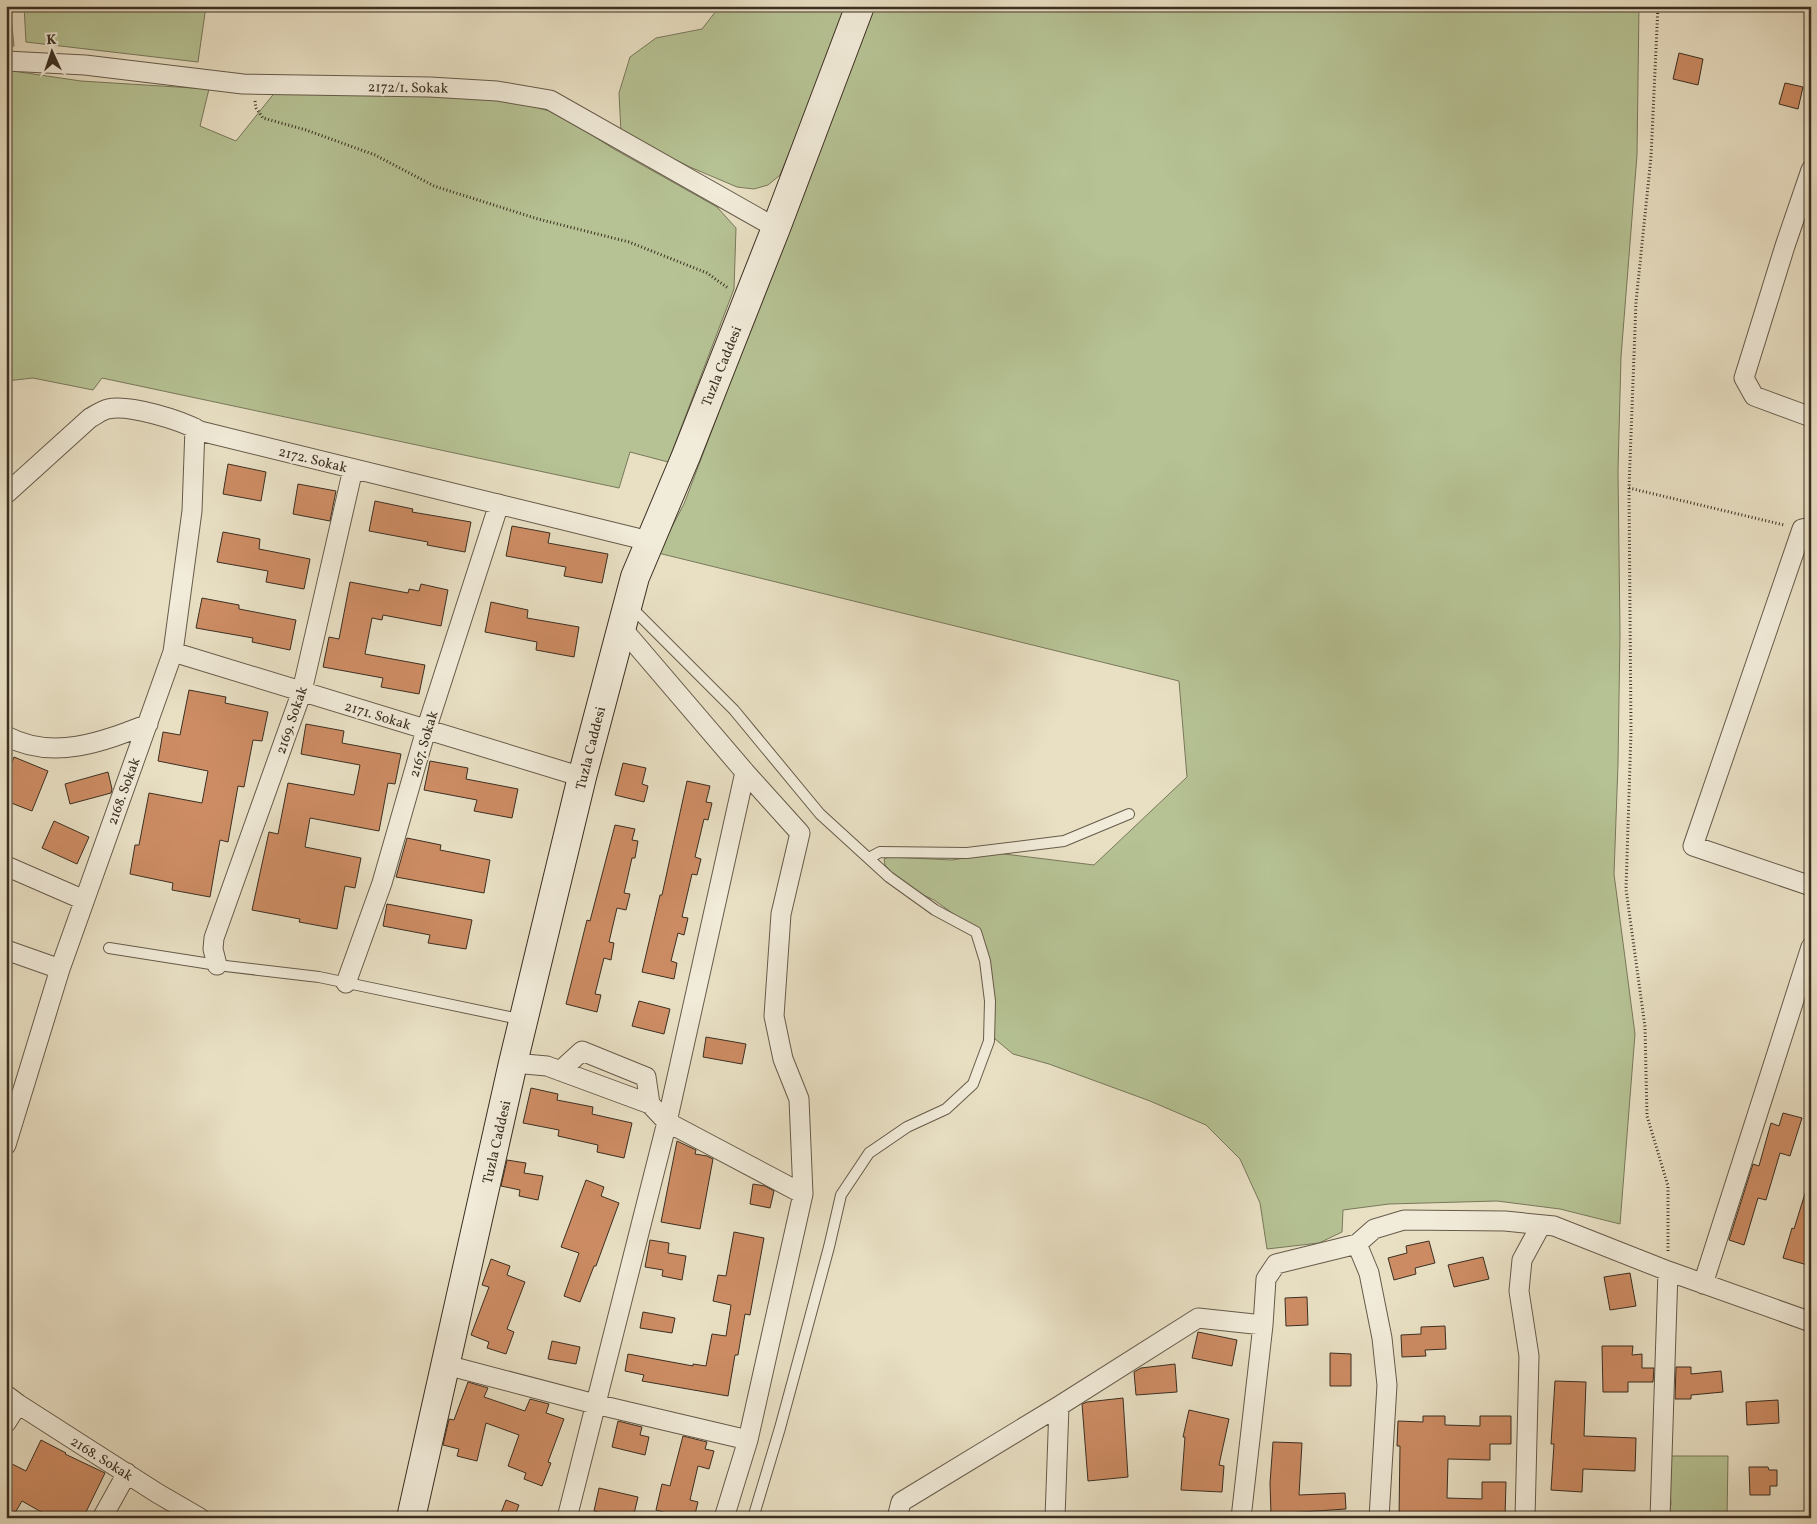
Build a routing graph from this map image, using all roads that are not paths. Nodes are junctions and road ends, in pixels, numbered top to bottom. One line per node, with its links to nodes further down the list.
1 (860, 6): 4 (main road, Tuzla Caddesi)
2 (6, 60): 4 (street, 2172/1. Sokak)
3 (1811, 170): 5 (street)
4 (776, 228): 11 (main road, Tuzla Caddesi)
5 (1811, 417)
6 (196, 428): 7 (street, 2172. Sokak); 8 (street, 2172. Sokak); 13 (street, 2168. Sokak)
7 (353, 468): 9 (street, 2172. Sokak); 14 (street, 2169. Sokak)
8 (6, 494)
9 (500, 504): 11 (street, 2172. Sokak); 16 (street, 2167. Sokak)
10 (1806, 528): 23 (street)
11 (649, 541): 12 (main road, Tuzla Caddesi)
12 (624, 615): 18 (street); 19 (main road, Tuzla Caddesi); 21 (lane)
13 (173, 652): 14 (street, 2171. Sokak); 15 (street, 2168. Sokak)
14 (302, 692): 16 (street, 2171. Sokak); 28 (street, 2169. Sokak)
15 (148, 724): 17 (street); 24 (street, 2168. Sokak)
16 (426, 730): 19 (street, 2171. Sokak); 30 (street, 2167. Sokak)
17 (6, 736)
18 (745, 772): 35 (street); 37 (street)
19 (582, 777): 31 (main road, Tuzla Caddesi)
20 (1129, 814): 21 (lane)
21 (869, 858): 56 (lane)
22 (6, 866): 24 (street)
23 (1811, 886)
24 (84, 900): 29 (street, 2168. Sokak)
25 (1811, 947): 41 (street)
26 (108, 948): 28 (lane)
27 (6, 950): 29 (street)
28 (217, 965): 30 (lane)
29 (60, 969): 36 (street, 2168. Sokak)
30 (346, 983): 31 (lane)
31 (524, 1020): 32 (main road, Tuzla Caddesi)
32 (513, 1063): 33 (street); 44 (main road, Tuzla Caddesi)
33 (560, 1071): 34 (street); 34 (street)
34 (650, 1104): 35 (street)
35 (667, 1122): 37 (street); 46 (street)
36 (6, 1145)
37 (803, 1194): 49 (street)
38 (1541, 1225): 39 (street); 40 (street); 61 (street)
39 (1357, 1244): 43 (street); 60 (street)
40 (1668, 1271): 41 (street); 62 (street)
41 (1703, 1284): 42 (street)
42 (1811, 1322)
43 (1263, 1324): 47 (street); 59 (street)
44 (446, 1366): 46 (street); 53 (main road, Tuzla Caddesi)
45 (12, 1399): 48 (street); 50 (street, 2168. Sokak)
46 (595, 1404): 49 (street); 54 (street)
47 (1059, 1406): 57 (street); 58 (street)
48 (6, 1424)
49 (748, 1440): 55 (street)
50 (127, 1473): 51 (street); 52 (street, 2168. Sokak)
51 (102, 1518)
52 (200, 1518)
53 (411, 1518)
54 (567, 1518)
55 (724, 1518)
56 (753, 1518)
57 (897, 1518)
58 (1056, 1518)
59 (1241, 1518)
60 (1379, 1518)
61 (1525, 1518)
62 (1660, 1518)

